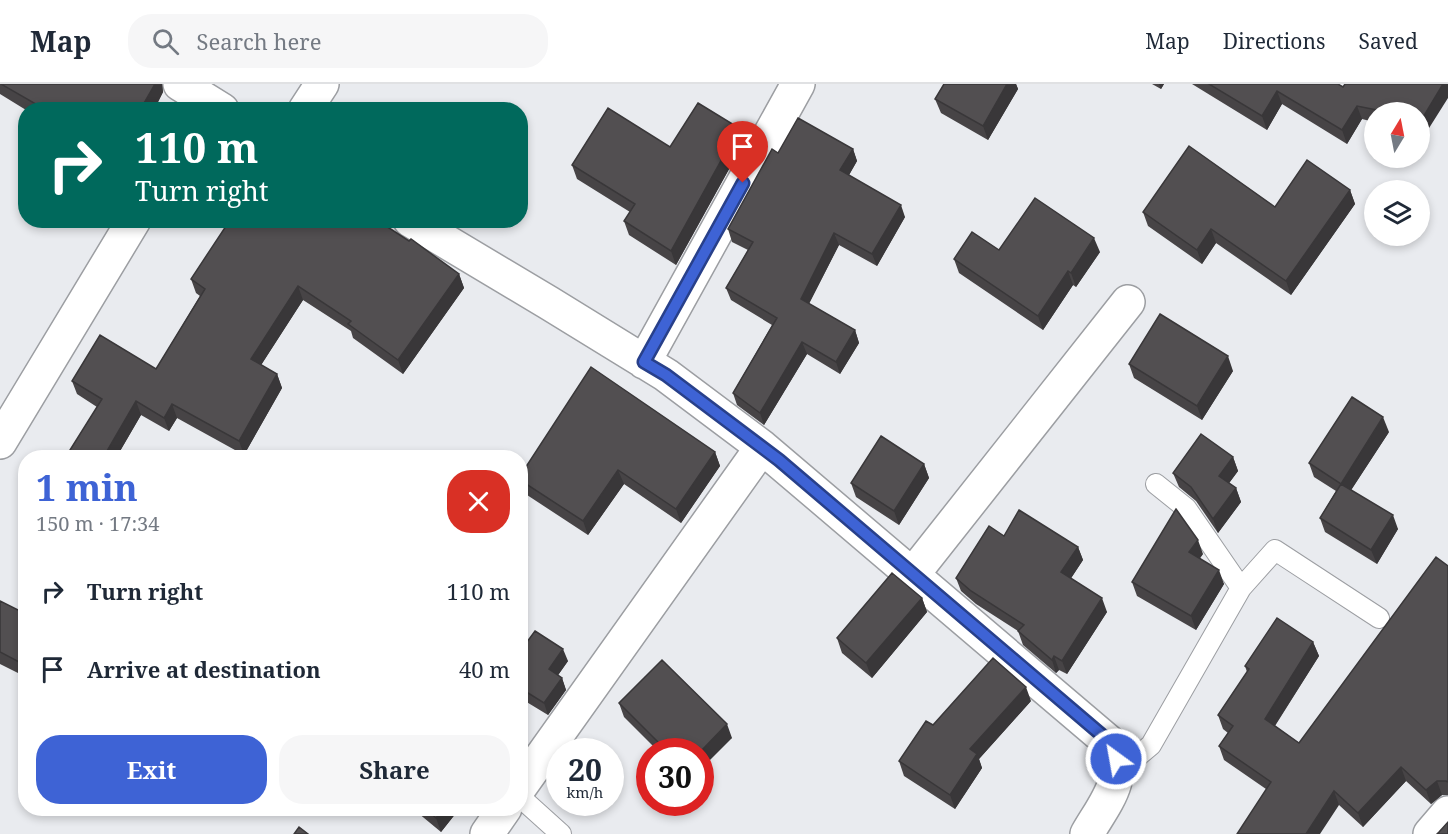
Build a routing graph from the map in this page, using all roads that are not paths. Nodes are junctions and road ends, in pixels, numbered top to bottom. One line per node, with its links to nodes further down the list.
1 (180, 84): 4 (street)
2 (322, 84): 5 (street)
3 (798, 84): 9 (street)
4 (205, 102)
5 (310, 102)
6 (129, 228): 10 (street)
7 (423, 228): 9 (street)
8 (1128, 302): 13 (street)
9 (644, 362): 11 (street)
10 (0, 442)
11 (762, 447): 13 (street); 17 (street)
12 (1156, 484): 14 (lane)
13 (913, 574): 16 (street)
14 (1241, 588): 15 (lane); 16 (lane)
15 (1379, 618)
16 (1118, 772): 23 (street)
17 (528, 776)
18 (528, 804): 22 (lane)
19 (1448, 813): 24 (street)
20 (499, 816): 21 (street)
21 (487, 834)
22 (561, 834)
23 (1087, 834)
24 (1430, 834)

